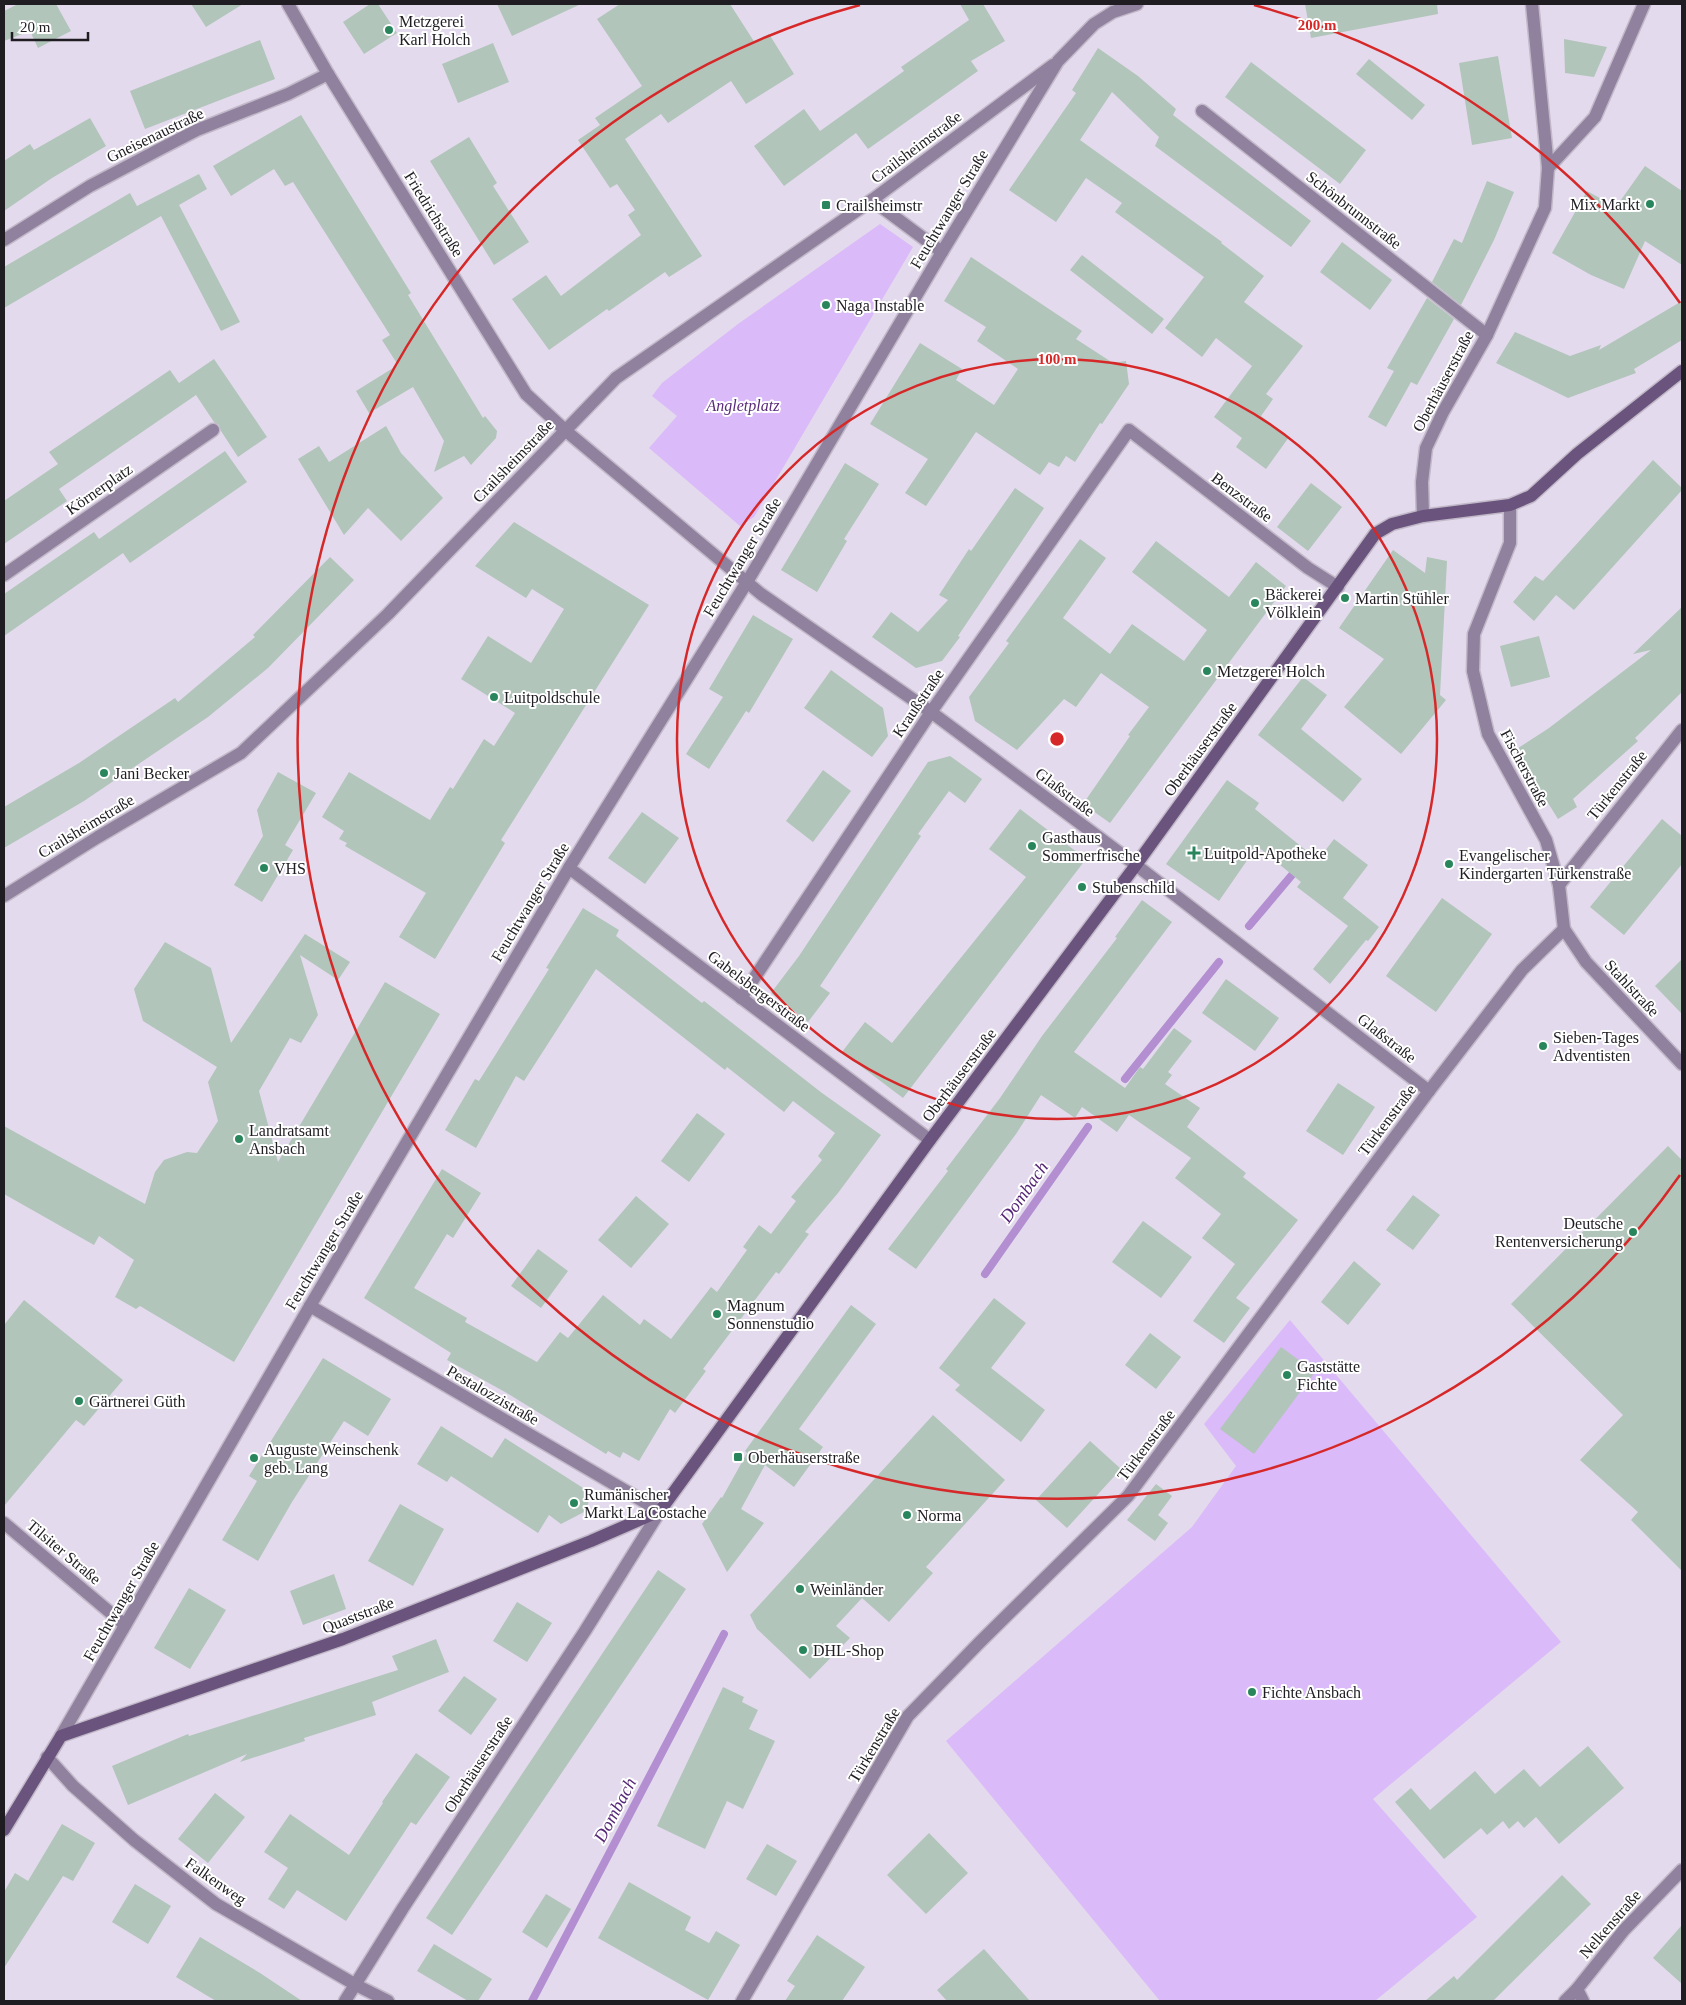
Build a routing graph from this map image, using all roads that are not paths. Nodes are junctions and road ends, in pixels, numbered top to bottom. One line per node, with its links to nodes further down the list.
1 (288, 4): 7 (street, Friedrichstraße)
2 (1137, 4): 5 (street, Feuchtwanger Straße)
3 (1532, 4): 9 (street, Oberhäuserstraße)
4 (1644, 4): 9 (street)
5 (1113, 8): 6 (street, Feuchtwanger Straße)
6 (1058, 60): 10 (street, Crailsheimstraße); 12 (street, Feuchtwanger Straße)
7 (328, 74): 11 (street, Gneisenaustraße); 17 (street, Friedrichstraße)
8 (1202, 111): 13 (street, Schönbrunnstraße)
9 (1548, 168): 13 (street, Oberhäuserstraße)
10 (872, 200): 12 (street); 17 (street, Crailsheimstraße)
11 (4, 240)
12 (942, 252): 21 (street, Feuchtwanger Straße)
13 (1487, 335): 19 (street, Oberhäuserstraße)
14 (1682, 372): 18 (street)
15 (213, 430): 20 (street, Körnerplatz)
16 (1129, 430): 22 (street, Benzstraße); 23 (street, Kraußstraße)
17 (566, 431): 21 (street); 28 (street, Crailsheimstraße)
18 (1510, 505): 19 (street); 27 (street, Fischerstraße)
19 (1423, 516): 22 (street, Oberhäuserstraße)
20 (4, 575)
21 (747, 582): 23 (street, Glaßstraße); 26 (street, Feuchtwanger Straße)
22 (1338, 587): 25 (street, Oberhäuserstraße)
23 (931, 712): 25 (street, Glaßstraße); 30 (street, Kraußstraße)
24 (1682, 730): 27 (street, Türkenstraße)
25 (1136, 865): 32 (street, Glaßstraße); 33 (street, Oberhäuserstraße)
26 (569, 868): 30 (street, Gabelsbergerstraße); 34 (street, Feuchtwanger Straße)
27 (1559, 885): 29 (street, Fischerstraße)
28 (4, 896)
29 (1564, 929): 31 (street, Stahlstraße); 32 (street, Türkenstraße)
30 (741, 998): 33 (street, Gabelsbergerstraße)
31 (1682, 1064)
32 (1428, 1091): 46 (street, Türkenstraße)
33 (930, 1140): 35 (street, Oberhäuserstraße)
34 (310, 1306): 35 (street, Pestalozzistraße); 37 (street, Feuchtwanger Straße)
35 (660, 1511): 38 (street, Quaststraße); 42 (street, Oberhäuserstraße)
36 (4, 1523): 37 (street, Tilsiter Straße)
37 (125, 1625): 38 (street, Feuchtwanger Straße)
38 (62, 1736): 39 (street, Feuchtwanger Straße)
39 (46, 1757): 40 (street, Feuchtwanger Straße); 42 (street, Falkenweg)
40 (4, 1830)
41 (1682, 1870): 43 (street, Nelkenstraße)
42 (356, 1985): 44 (street, Oberhäuserstraße); 45 (street, Falkenweg)
43 (1577, 1989): 47 (street, Nelkenstraße); 48 (street)
44 (345, 2001)
45 (388, 2001)
46 (742, 2001)
47 (1565, 2001)
48 (1583, 2001)

